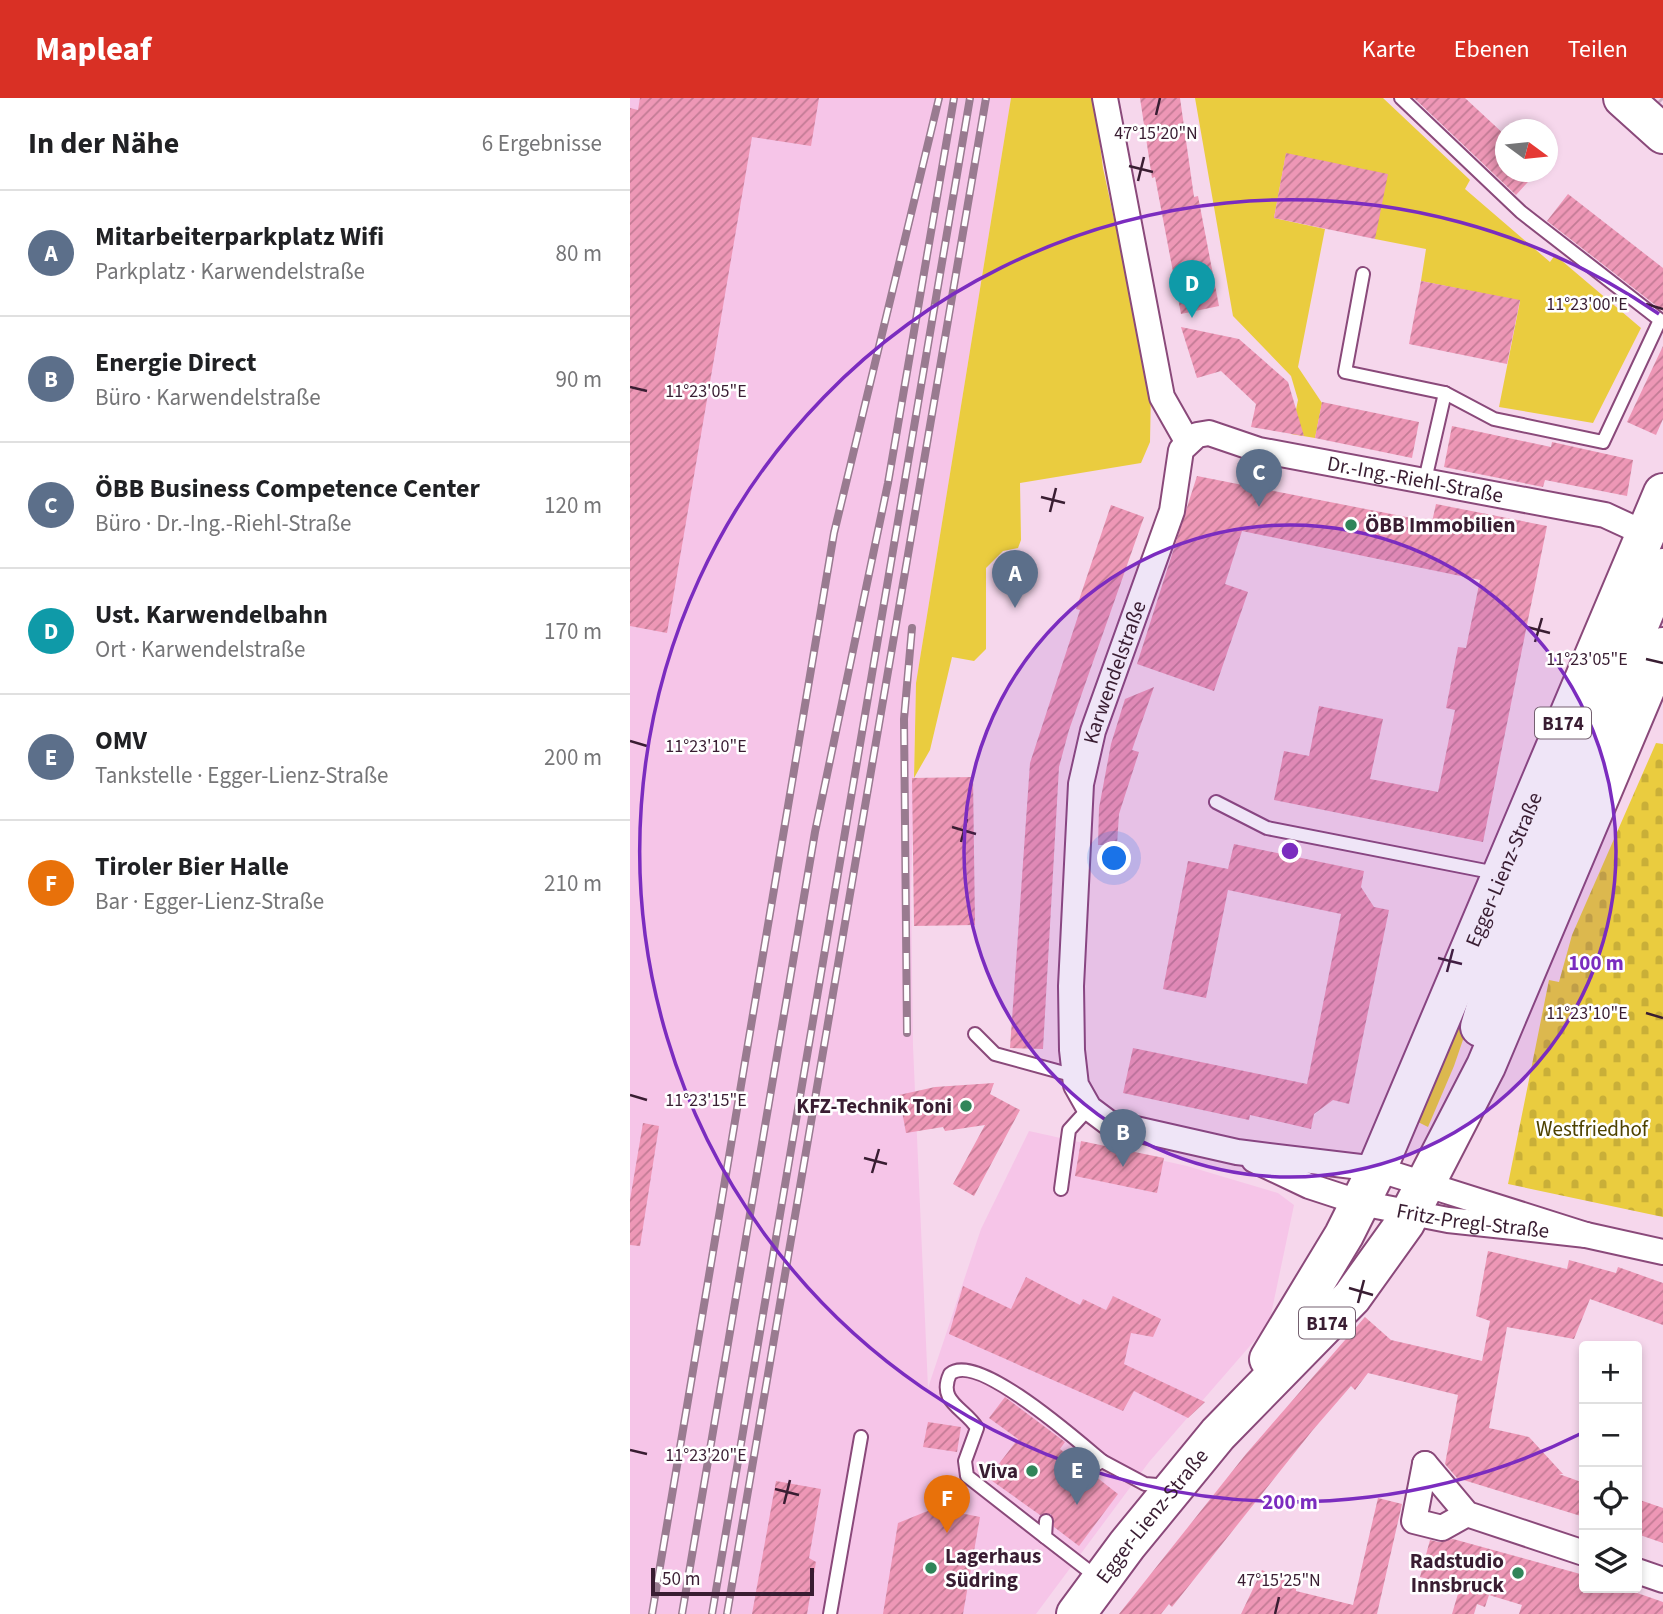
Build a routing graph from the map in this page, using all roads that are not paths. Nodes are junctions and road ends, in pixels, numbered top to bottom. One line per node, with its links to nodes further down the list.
1 (1105, 98): 7 (street)
2 (1401, 98): 6 (lane)
3 (1623, 98): 4 (main road)
4 (1659, 135)
5 (1363, 274): 6 (lane)
6 (1445, 393): 8 (lane)
7 (1187, 441): 8 (street, Dr.-Ing.-Riehl-Straße); 16 (street, Karwendelstraße)
8 (1425, 480): 10 (street, Dr.-Ing.-Riehl-Straße)
9 (1663, 494): 10 (main road, Egger-Lienz-Straße / B174)
10 (1644, 533): 14 (main road, Egger-Lienz-Straße / B174)
11 (1663, 568): 18 (main road, Egger-Lienz-Straße)
12 (1663, 647): 18 (main road, Egger-Lienz-Straße / B174)
13 (1216, 803): 14 (lane)
14 (1500, 873): 20 (main road, Egger-Lienz-Straße / B174)
15 (975, 1034): 16 (lane)
16 (1075, 1076): 17 (street, Karwendelstraße)
17 (1089, 1108): 19 (street); 21 (lane)
18 (1451, 1130): 22 (main road, Egger-Lienz-Straße / B174)
19 (1237, 1152): 20 (street); 23 (street)
20 (1377, 1169): 22 (street, Fritz-Pregl-Straße); 23 (main road, Egger-Lienz-Straße / B174)
21 (1061, 1189)
22 (1418, 1198): 23 (street, Fritz-Pregl-Straße); 24 (street, Fritz-Pregl-Straße); 24 (street, Fritz-Pregl-Straße); 26 (main road, Egger-Lienz-Straße / B174)
23 (1361, 1203): 26 (main road, Egger-Lienz-Straße / B174)
24 (1586, 1235): 25 (street, Fritz-Pregl-Straße)
25 (1663, 1252)
26 (1230, 1420): 30 (main road, Egger-Lienz-Straße / B174)
27 (860, 1437): 38 (lane)
28 (1102, 1461): 29 (lane); 30 (lane); 33 (lane)
29 (1087, 1470)
30 (1175, 1486): 36 (main road, Egger-Lienz-Straße / B174)
31 (1467, 1514): 34 (street)
32 (1046, 1521): 33 (lane)
33 (1045, 1536): 36 (lane)
34 (1579, 1551)
35 (1642, 1573): 37 (street)
36 (1101, 1580): 39 (main road, Egger-Lienz-Straße / B174)
37 (1663, 1580)
38 (830, 1614)
39 (1076, 1614)

